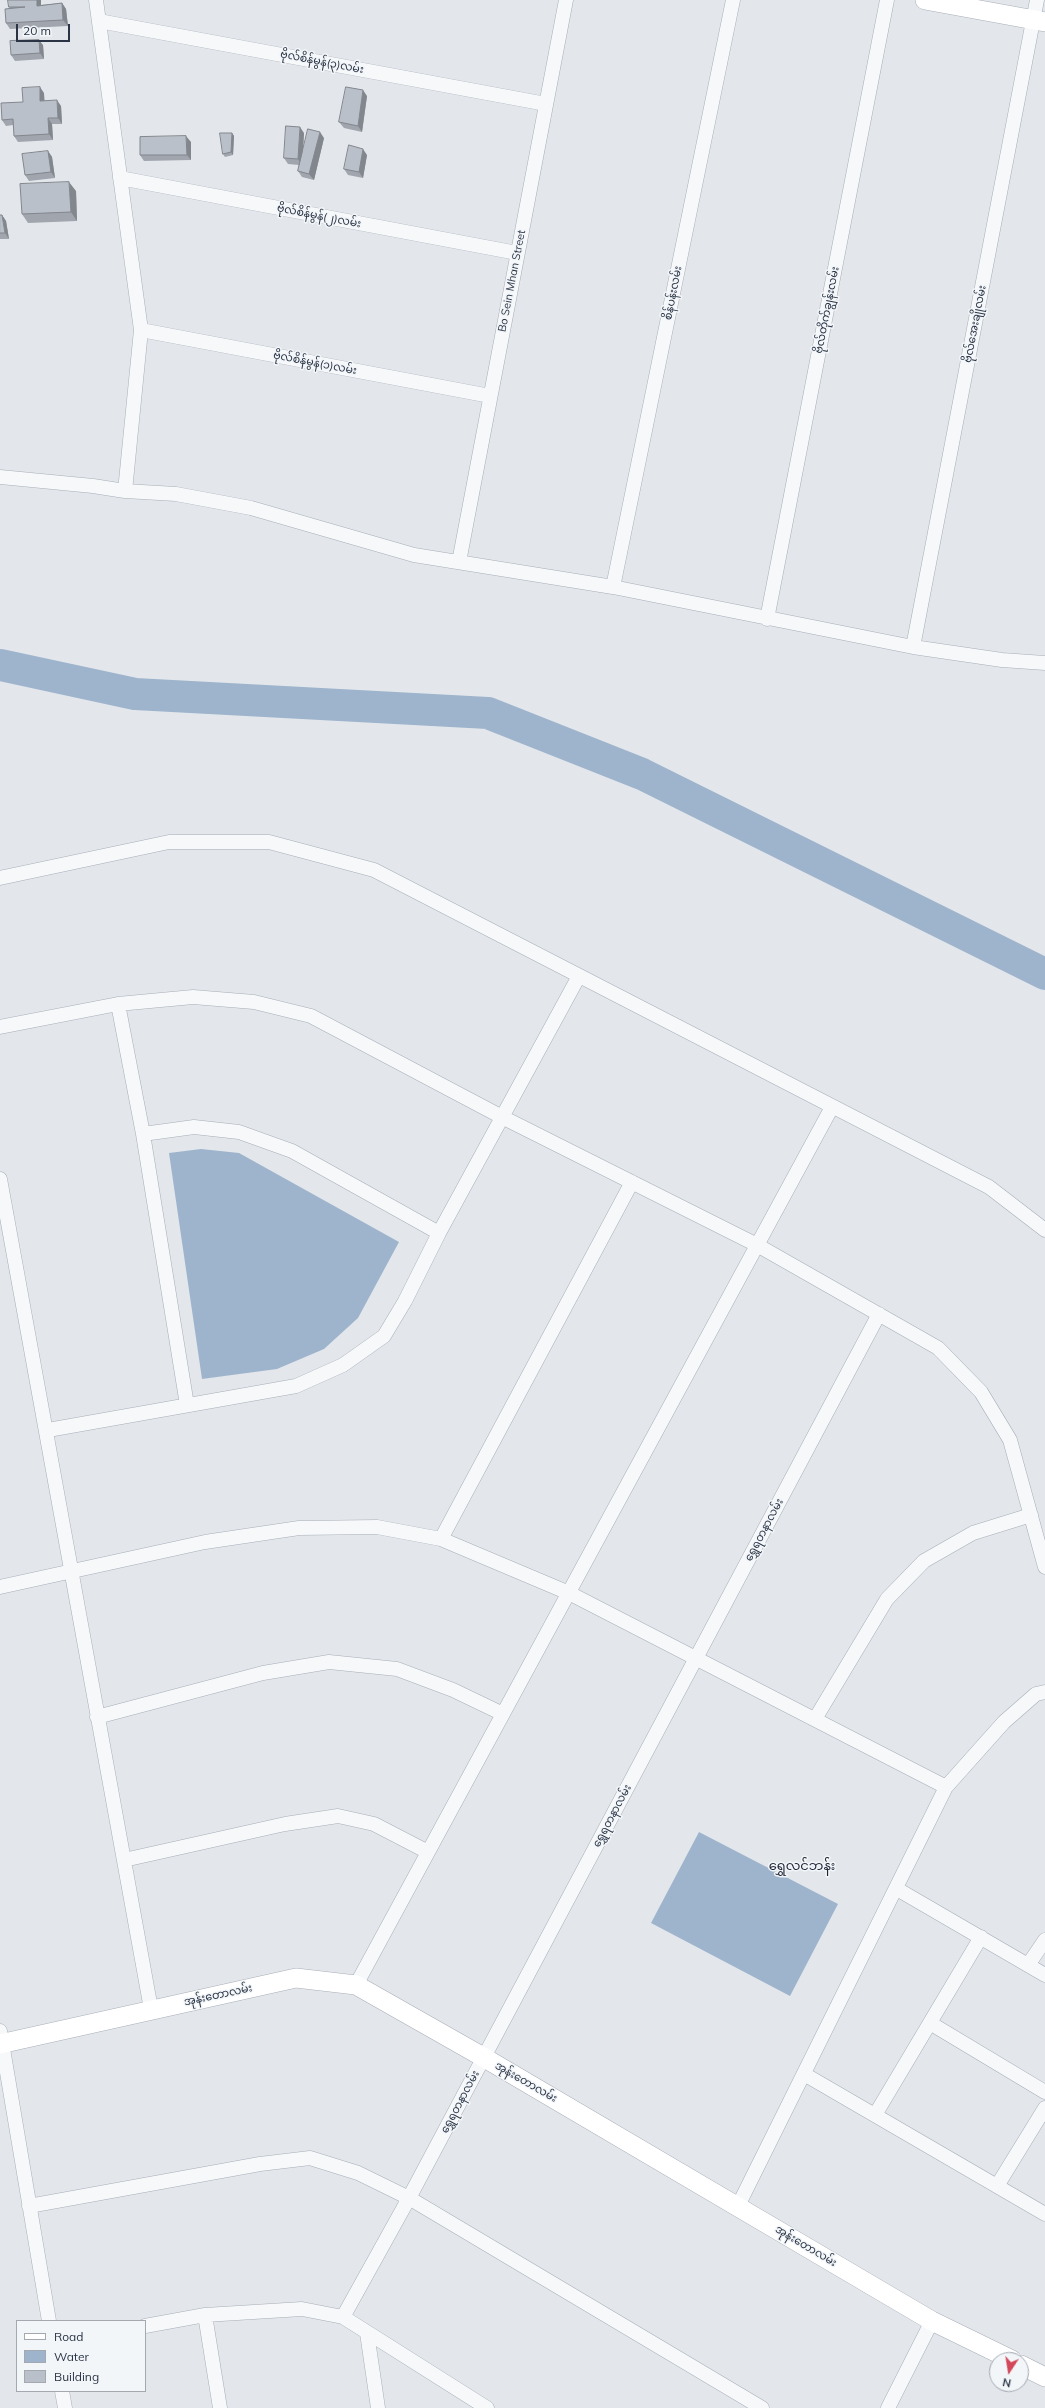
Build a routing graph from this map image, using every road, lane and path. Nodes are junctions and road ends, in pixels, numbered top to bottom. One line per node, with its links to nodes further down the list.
1 (96, 0): 7 (street)
2 (566, 0): 9 (street, Bo Sein Mhan Street)
3 (733, 0): 17 (street, စိန်ပန်းလမ်း)
4 (887, 0): 18 (street, ဗိုလ်တိုက်ချွန်းလမ်း)
5 (925, 0): 8 (street)
6 (1037, 0): 8 (street, ဗိုလ်အေးချိုလမ်း)
7 (98, 21): 9 (street, ဗိုလ်စိန်မွန်(၃)လမ်း); 10 (street)
8 (1039, 21): 19 (street, ဗိုလ်အေးချိုလမ်း)
9 (546, 104): 11 (street, Bo Sein Mhan Street)
10 (120, 178): 11 (street, ဗိုလ်စိန်မွန်(၂)လမ်း); 12 (street)
11 (517, 253): 13 (street, Bo Sein Mhan Street)
12 (141, 330): 13 (street, ဗိုလ်စိန်မွန်(၁)လမ်း); 15 (street)
13 (490, 396): 16 (street, Bo Sein Mhan Street)
14 (0, 477): 15 (street)
15 (125, 491): 16 (street)
16 (459, 562): 17 (street)
17 (613, 587): 18 (street)
18 (768, 620): 19 (street)
19 (913, 647): 20 (street)
20 (1045, 663)
21 (0, 878): 22 (street)
22 (579, 976): 25 (street); 26 (street)
23 (118, 1004): 24 (street); 26 (street); 27 (street)
24 (0, 1027)
25 (832, 1107): 30 (street); 32 (street)
26 (502, 1117): 29 (street); 31 (street)
27 (143, 1134): 31 (street); 34 (street)
28 (0, 1179): 35 (street)
29 (632, 1182): 32 (street); 37 (street)
30 (1045, 1230)
31 (439, 1233): 34 (street)
32 (757, 1245): 33 (street); 41 (street)
33 (879, 1314): 36 (street); 42 (street, ရွှေရတနာလမ်း)
34 (187, 1405): 35 (street)
35 (48, 1430): 39 (street)
36 (1031, 1515): 38 (street); 46 (street)
37 (441, 1539): 39 (street); 41 (street)
38 (1045, 1567)
39 (71, 1572): 40 (street); 45 (street)
40 (0, 1587)
41 (569, 1593): 42 (street); 44 (street)
42 (696, 1657): 46 (street); 59 (street, ရွှေရတနာလမ်း)
43 (1045, 1692): 47 (street)
44 (503, 1714): 45 (street); 48 (street)
45 (97, 1717): 49 (street)
46 (815, 1719): 47 (street)
47 (946, 1787): 50 (street)
48 (428, 1852): 49 (street); 55 (street)
49 (124, 1860): 56 (street)
50 (897, 1889): 51 (street); 60 (street)
51 (981, 1937): 53 (street); 57 (street)
52 (1045, 1940): 53 (street)
53 (1028, 1965): 54 (street)
54 (1045, 1974)
55 (356, 1985): 56 (street, အုန်းတောလမ်း); 59 (street, အုန်းတောလမ်း)
56 (151, 2009): 58 (street, အုန်းတောလမ်း)
57 (930, 2023): 61 (street); 63 (street)
58 (1, 2040): 66 (street)
59 (483, 2057): 65 (street, ရွှေရတနာလမ်း); 67 (street, အုန်းတောလမ်း)
60 (804, 2074): 63 (street); 67 (street)
61 (1045, 2092)
62 (1045, 2108): 64 (street)
63 (875, 2116): 64 (street)
64 (997, 2186): 68 (street)
65 (409, 2198): 66 (street); 70 (street, ရွှေရတနာလမ်း); 83 (street)
66 (29, 2206): 71 (street)
67 (738, 2206): 72 (street, အုန်းတောလမ်း)
68 (1045, 2214)
69 (204, 2315): 70 (street); 73 (street); 80 (street)
70 (343, 2317): 74 (street)
71 (50, 2320)
72 (932, 2321): 75 (street, အုန်းတောလမ်း); 84 (street)
73 (146, 2326)
74 (367, 2333): 81 (street); 82 (street)
75 (996, 2352)
76 (1029, 2369): 77 (street)
77 (1045, 2377)
78 (62, 2392): 79 (street)
79 (65, 2408)
80 (220, 2408)
81 (378, 2408)
82 (487, 2408)
83 (762, 2408)
84 (888, 2408)

